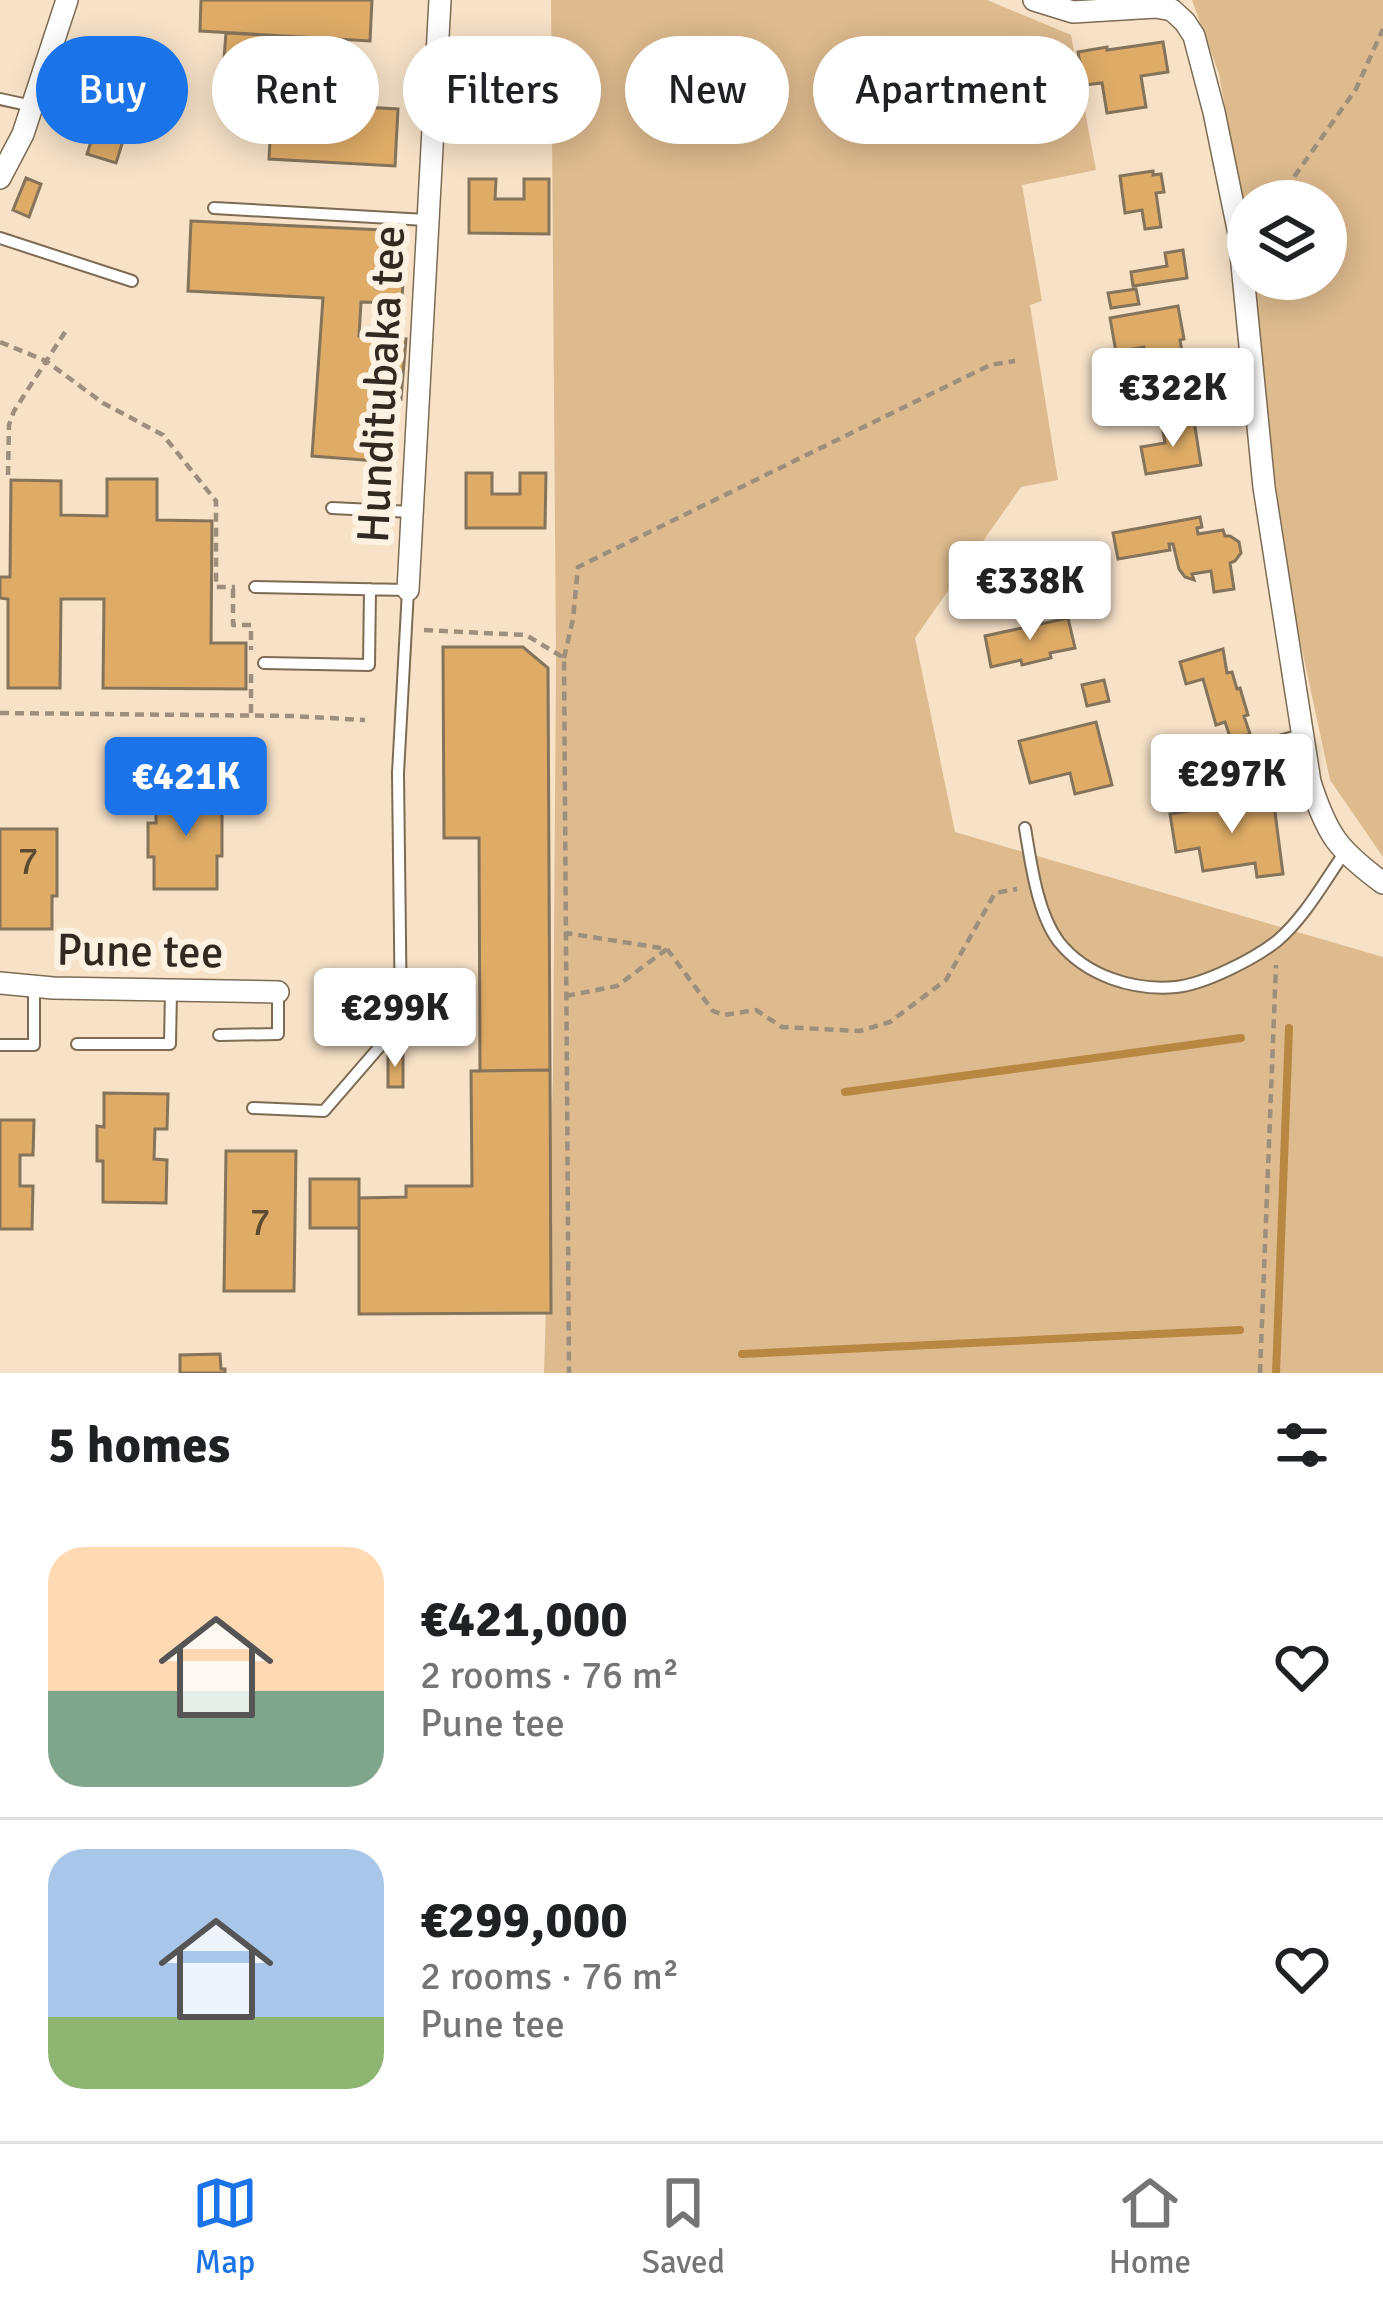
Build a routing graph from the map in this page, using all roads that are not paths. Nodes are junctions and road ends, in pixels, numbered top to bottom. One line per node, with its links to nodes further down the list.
1 (64, 0): 5 (street)
2 (440, 0): 8 (street, Hunditubaka tee)
3 (1034, 0): 17 (street)
4 (0, 99): 5 (lane)
5 (32, 106): 6 (street)
6 (0, 178)
7 (214, 208): 8 (lane)
8 (428, 220): 12 (street, Hunditubaka tee)
9 (0, 238): 10 (lane)
10 (132, 281)
11 (332, 508): 12 (lane)
12 (412, 512): 15 (street, Hunditubaka tee)
13 (255, 587): 14 (lane)
14 (370, 589): 15 (lane); 16 (lane)
15 (408, 590): 29 (lane, Hunditubaka tee)
16 (264, 663)
17 (1301, 735): 18 (lane); 20 (street)
18 (1207, 754)
19 (1025, 828): 20 (lane)
20 (1345, 852): 21 (street)
21 (1383, 883)
22 (0, 983): 23 (street, Pune tee)
23 (34, 986): 24 (street, Pune tee); 28 (lane)
24 (171, 990): 25 (street, Pune tee); 27 (lane)
25 (278, 992): 26 (lane)
26 (219, 1034)
27 (77, 1044)
28 (0, 1045)
29 (253, 1108)

